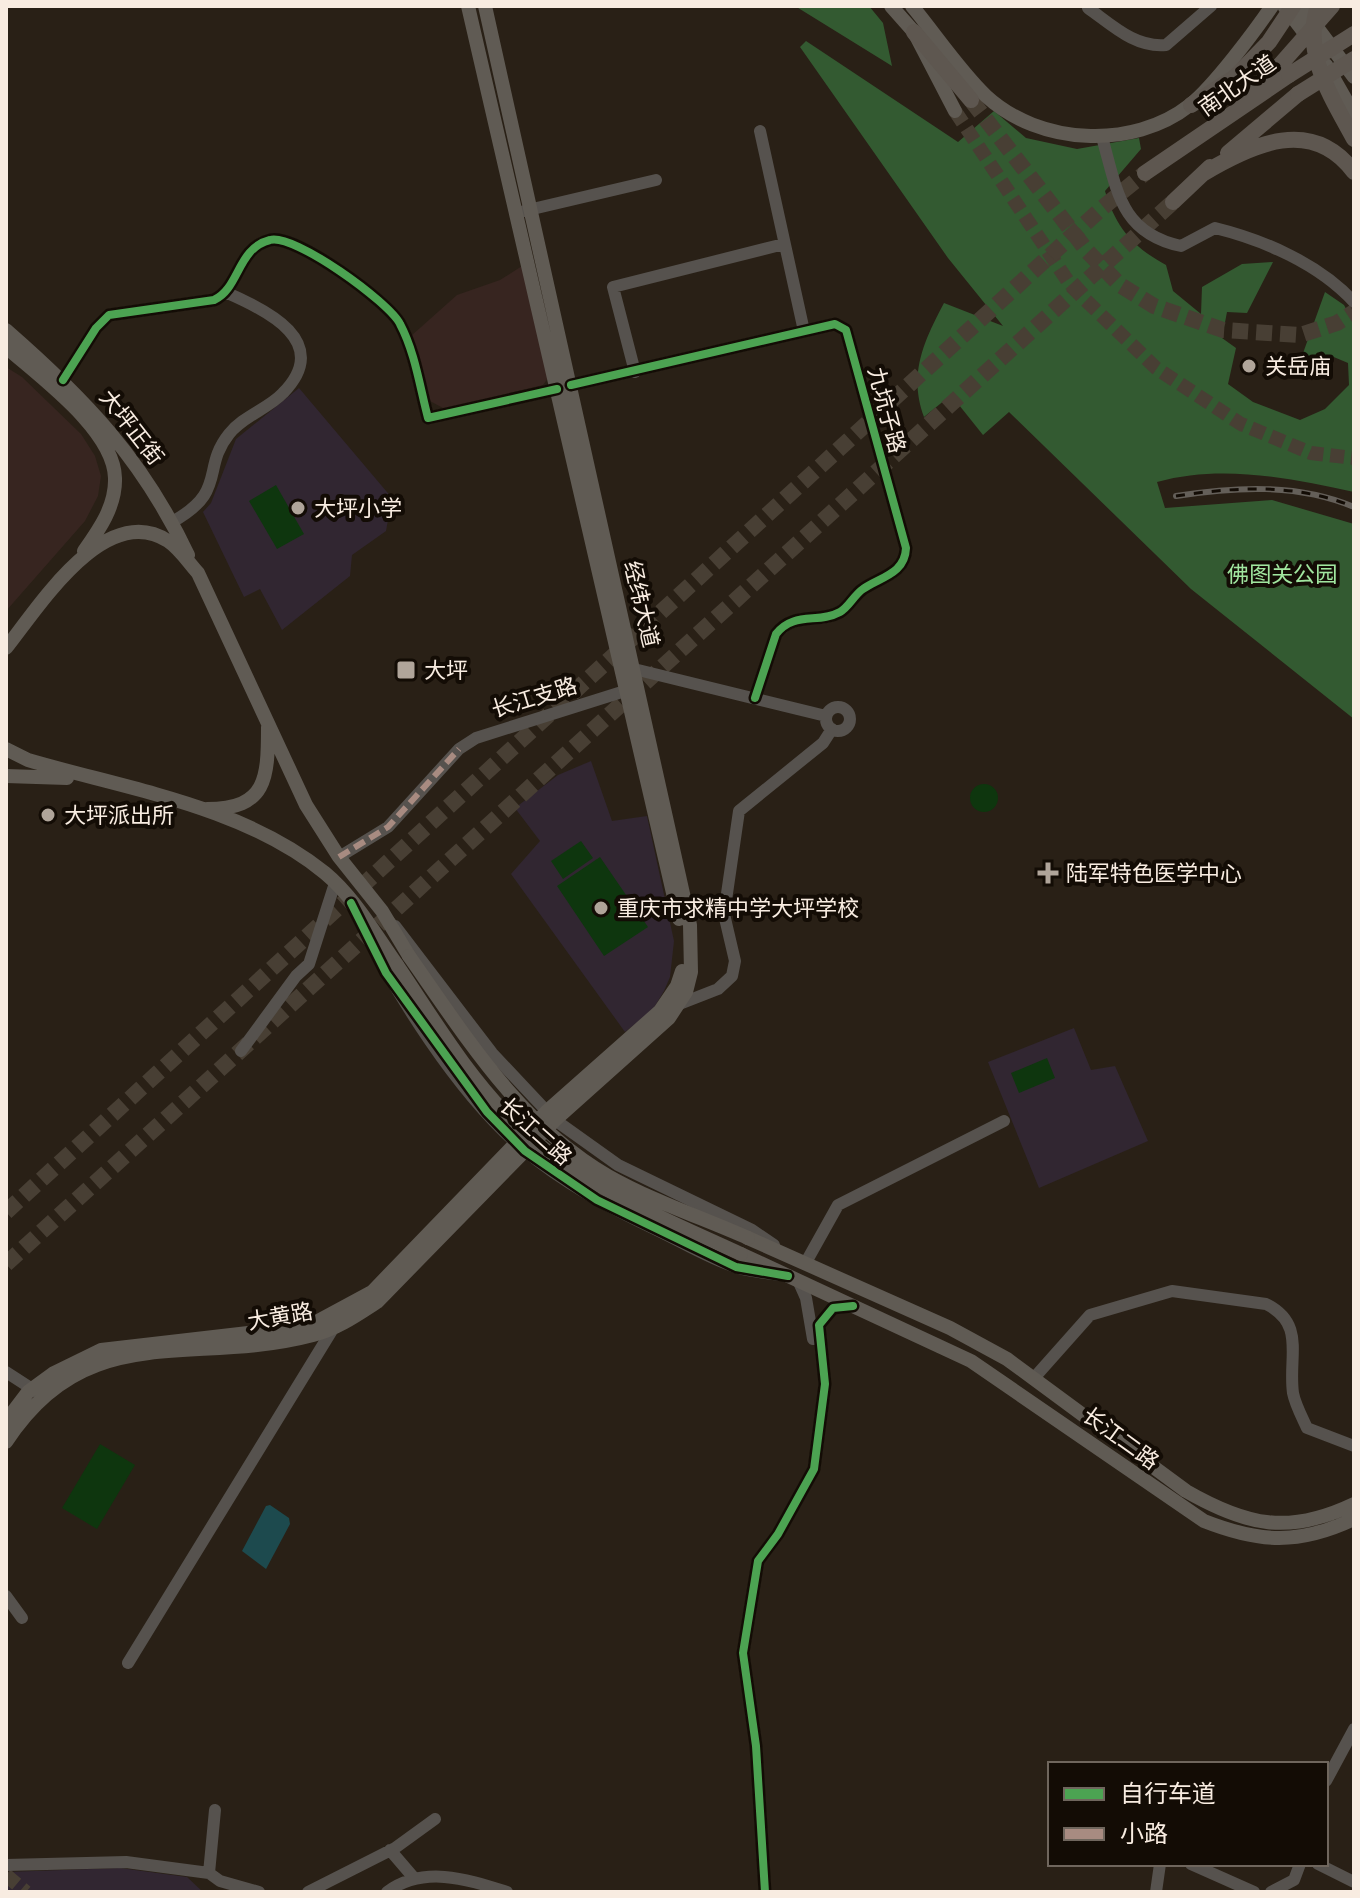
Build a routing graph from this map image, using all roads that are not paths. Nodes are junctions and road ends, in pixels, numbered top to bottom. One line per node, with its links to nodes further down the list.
1 (468, 6): 29 (main road, 经纬大道)
2 (485, 6): 29 (main road, 经纬大道)
3 (891, 6): 11 (main road)
4 (912, 6): 22 (main road)
5 (1211, 6): 9 (street)
6 (1272, 6): 15 (main road)
7 (1318, 6): 23 (highway, bridge)
8 (1332, 6): 14 (highway, bridge)
9 (1088, 8)
10 (1294, 8): 13 (main road); 15 (highway, bridge); 16 (main road); 20 (main road)
11 (914, 32): 17 (highway); 19 (main road)
12 (1354, 34): 14 (highway, 南北大道, bridge)
13 (1354, 60): 26 (highway, 南北大道, bridge)
14 (1284, 70): 25 (highway, 南北大道)
15 (1229, 72): 18 (highway)
16 (1354, 77)
17 (971, 100)
18 (1191, 105): 22 (main road)
19 (955, 111)
20 (1354, 114)
21 (760, 131): 30 (street)
22 (1102, 137): 32 (street)
23 (1354, 139)
24 (1354, 172): 26 (highway)
25 (1145, 173)
26 (1204, 173): 28 (highway, 南北大道)
27 (656, 180): 29 (street)
28 (1173, 202)
29 (524, 211): 38 (main road, 经纬大道)
30 (784, 244): 34 (street); 36 (street)
31 (225, 292): 37 (street); 38 (street, 九坑子路); 39 (street)
32 (1354, 302)
33 (6, 330): 37 (main road, 大坪正街)
34 (804, 331): 36 (street, 九坑子路); 45 (street, 九坑子路)
35 (6, 347): 40 (main road, 大坪正街)
36 (635, 372): 38 (street, 九坑子路)
37 (63, 380): 39 (main road, 大坪正街)
38 (564, 387): 43 (main road, 经纬大道); 44 (main road, 经纬大道)
39 (172, 522): 41 (main road, 大坪正街)
40 (78, 559): 41 (main road, 长江二路); 42 (main road, 长江二路)
41 (198, 573): 47 (main road, 长江二路)
42 (6, 648)
43 (634, 669): 45 (street); 58 (main road, 经纬大道)
44 (625, 691): 53 (street, 长江支路); 59 (main road, 经纬大道)
45 (755, 698): 46 (street)
46 (826, 716): 48 (street); 48 (street)
47 (268, 723): 52 (main road, 长江二路); 53 (main road, 长江二路)
48 (832, 729): 58 (street)
49 (6, 749): 51 (main road, 长江二路)
50 (6, 776): 51 (main road, 长江二路)
51 (107, 783): 52 (main road, 长江二路)
52 (199, 809): 54 (main road, 长江二路)
53 (339, 857): 56 (main road, 长江二路)
54 (335, 883): 55 (main road, 长江二路); 60 (street)
55 (351, 903): 57 (main road, 长江二路); 64 (street, 长江二路)
56 (382, 911): 57 (main road, 长江二路); 61 (street, 长江二路)
57 (403, 960): 66 (main road, 长江二路, bridge); 67 (main road, 长江二路, bridge)
58 (680, 1003): 59 (street); 61 (main road, 经纬大道)
59 (660, 1011): 61 (main road, 经纬大道)
60 (241, 1051)
61 (550, 1116): 63 (street, 长江二路); 64 (main road, 经纬大道)
62 (1004, 1121): 66 (street)
63 (588, 1145): 65 (street); 66 (street, 长江二路)
64 (521, 1147): 65 (street, 长江二路); 69 (main road, 大黄路)
65 (557, 1175): 67 (street, 长江二路)
66 (799, 1262): 71 (main road, 长江二路)
67 (793, 1278): 68 (main road, 长江二路); 73 (street)
68 (853, 1306): 73 (street); 78 (main road, 长江二路)
69 (332, 1322): 72 (main road, 大黄路); 81 (street)
70 (6, 1372): 72 (street)
71 (1034, 1378): 76 (street); 77 (main road, 长江二路)
72 (37, 1392): 74 (main road, 大黄路); 75 (main road, 大黄路)
73 (822, 1406): 99 (street)
74 (6, 1421)
75 (6, 1442)
76 (1354, 1446)
77 (1354, 1504)
78 (1354, 1519)
79 (6, 1596): 80 (street)
80 (22, 1618)
81 (128, 1663)
82 (1354, 1729): 83 (street)
83 (1328, 1777)
84 (215, 1810): 92 (street)
85 (435, 1819): 86 (street)
86 (390, 1850): 93 (street); 96 (street)
87 (6, 1865): 92 (street)
88 (1160, 1866): 100 (street)
89 (1196, 1866): 101 (street)
90 (1299, 1866): 102 (street)
91 (1322, 1866): 94 (street)
92 (209, 1873): 95 (street)
93 (414, 1878): 97 (street); 98 (street)
94 (1354, 1882)
95 (259, 1892)
96 (308, 1892)
97 (387, 1892)
98 (507, 1892)
99 (765, 1892)
100 (1156, 1892)
101 (1254, 1892)
102 (1271, 1892)

